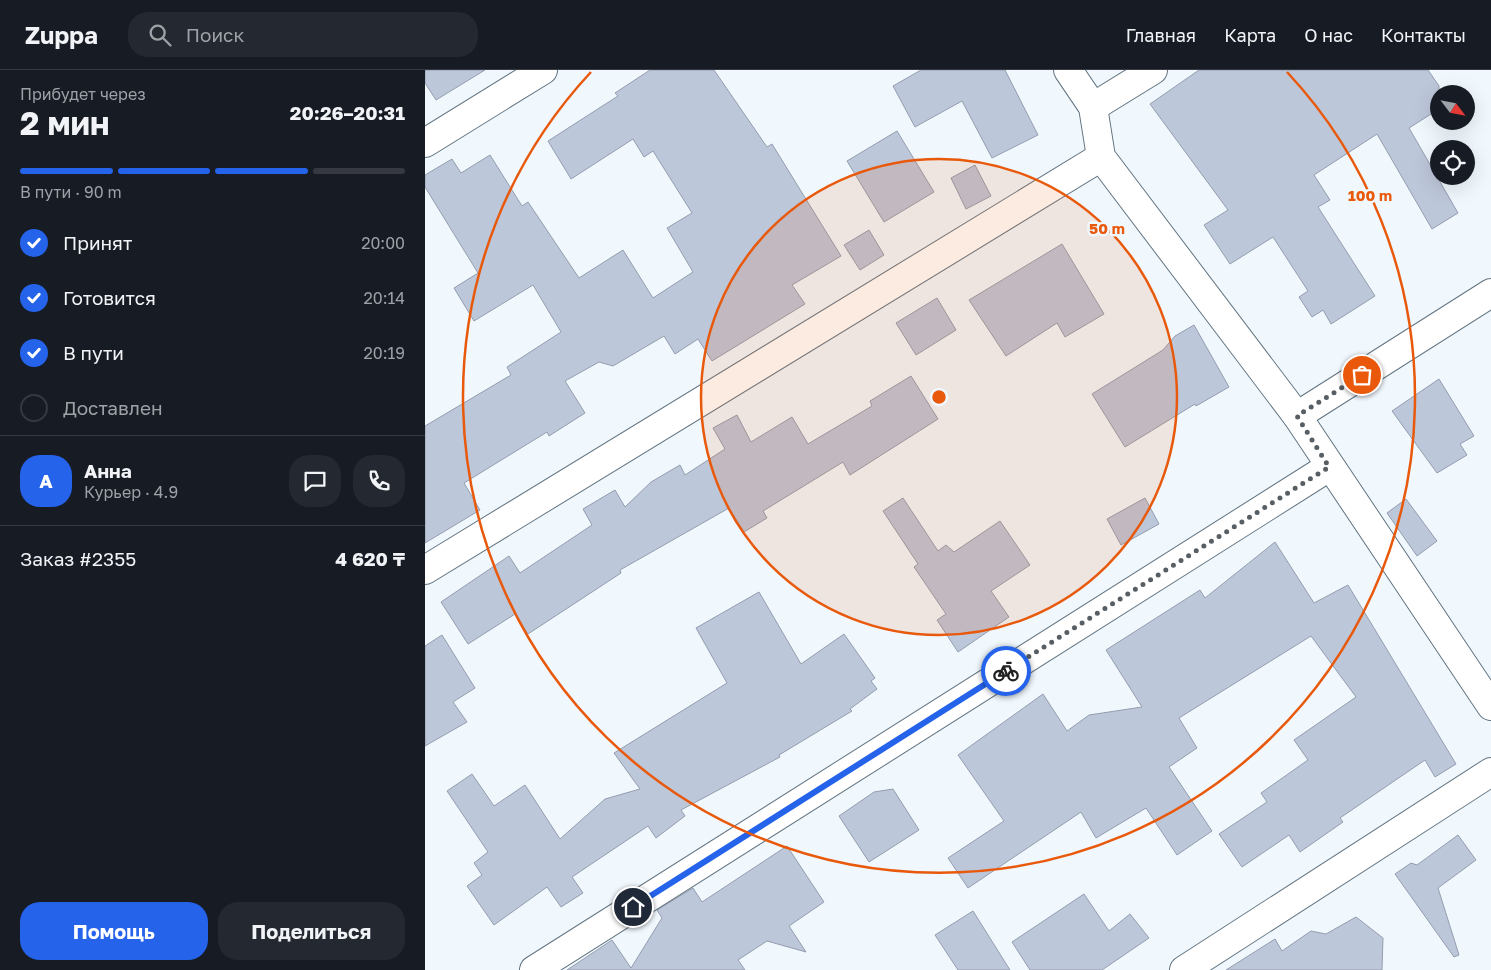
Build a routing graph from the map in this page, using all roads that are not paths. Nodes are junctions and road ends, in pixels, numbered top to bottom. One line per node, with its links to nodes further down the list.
1 (543, 70): 5 (street)
2 (1068, 70): 4 (street)
3 (1153, 70): 4 (street)
4 (1093, 107): 6 (street)
5 (425, 143)
6 (1101, 158): 8 (street); 10 (street)
7 (1491, 293): 8 (street)
8 (1297, 416): 9 (street)
9 (1329, 467): 11 (street); 13 (street)
10 (425, 570)
11 (1491, 706)
12 (1491, 772): 14 (street)
13 (534, 970)
14 (1184, 970)

